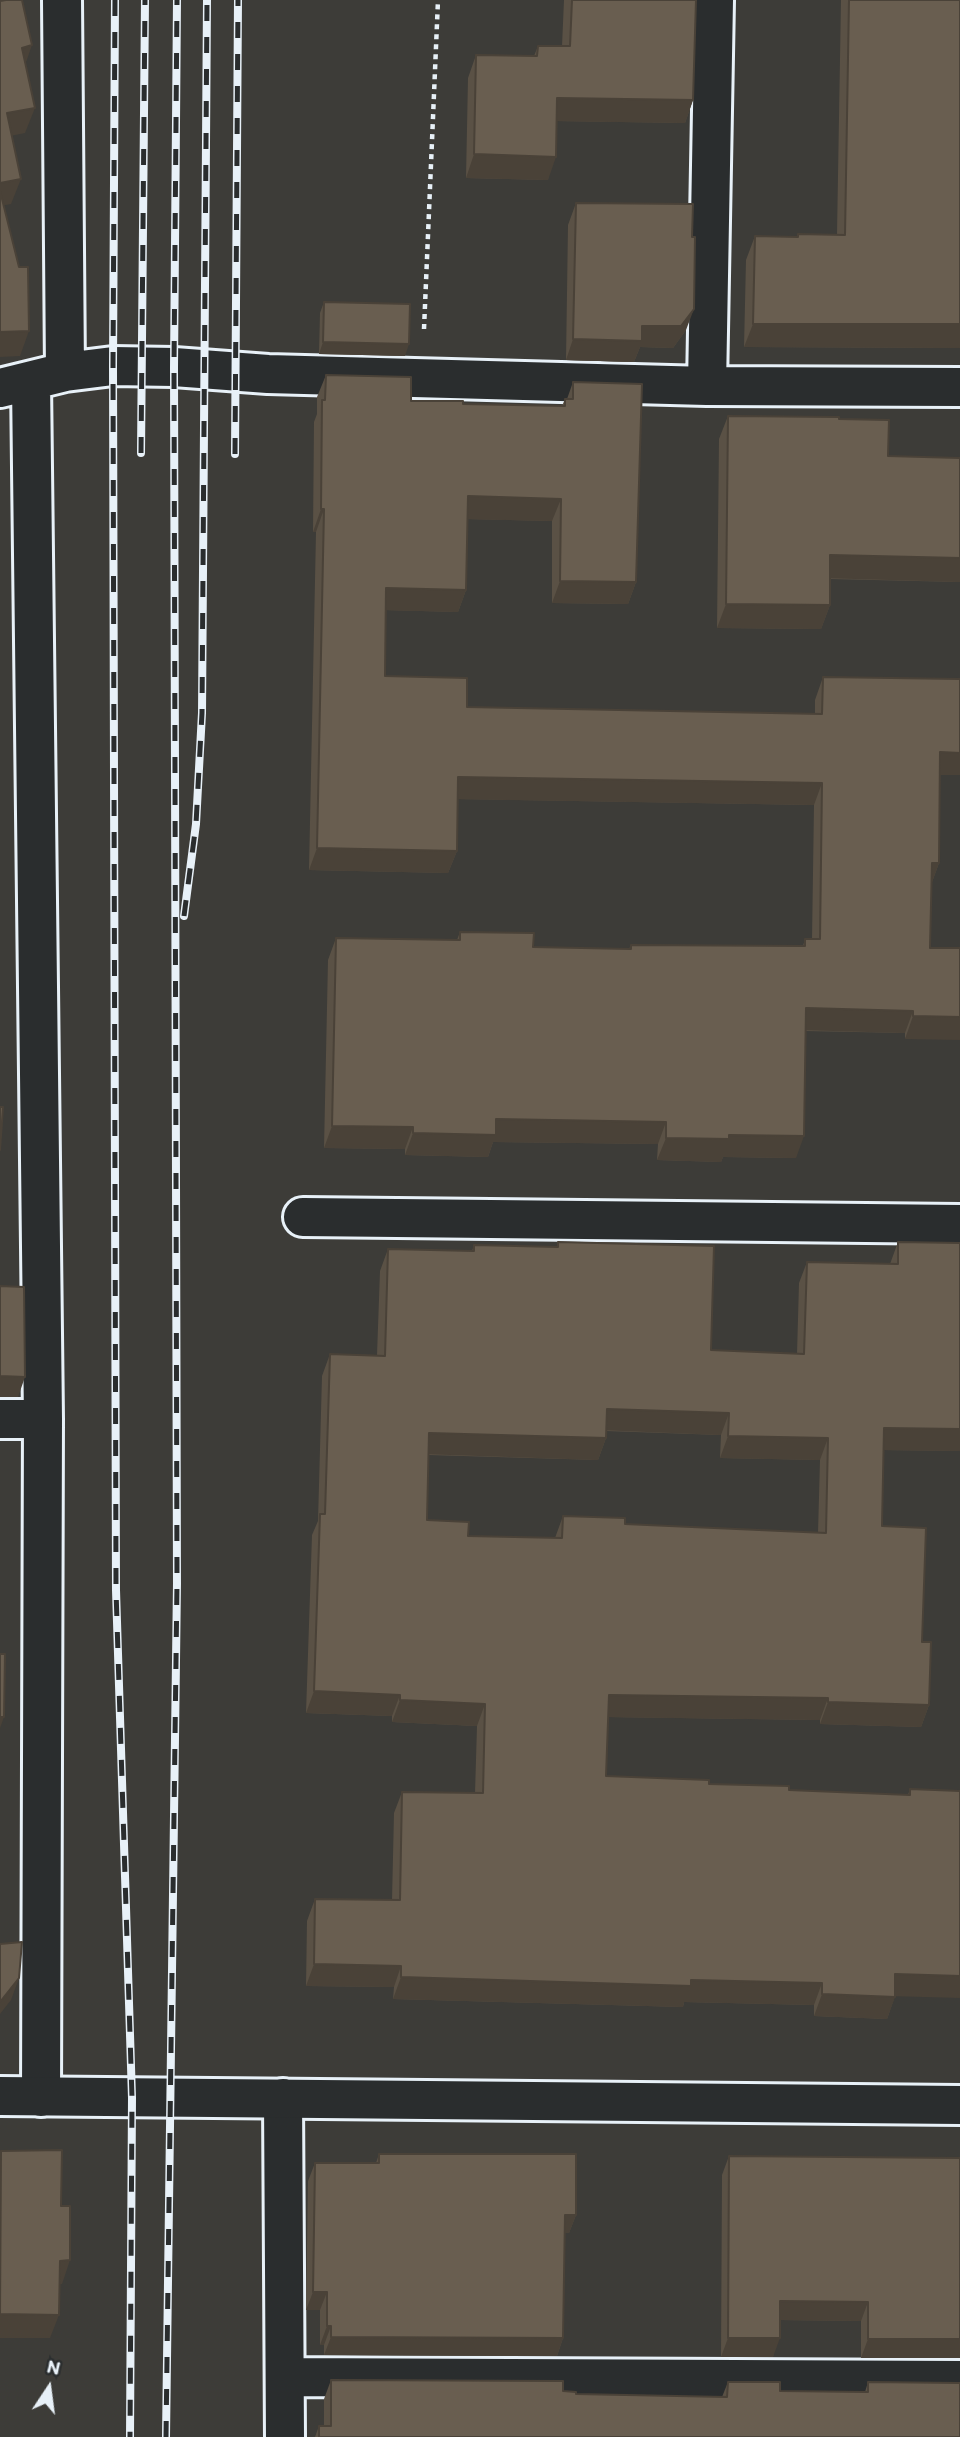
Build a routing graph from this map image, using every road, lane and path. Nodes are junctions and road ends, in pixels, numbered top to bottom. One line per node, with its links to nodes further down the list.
1 (62, 0): 5 (street)
2 (438, 0): 4 (path)
3 (714, 0): 6 (street)
4 (422, 378): 5 (street); 6 (street)
5 (32, 380): 11 (street)
6 (708, 386): 7 (street)
7 (960, 387)
8 (303, 1217): 9 (street)
9 (960, 1224)
10 (0, 1419): 11 (street)
11 (43, 1419): 13 (street)
12 (0, 2096): 13 (street)
13 (41, 2097): 14 (street)
14 (283, 2098): 15 (street); 16 (street)
15 (960, 2105)
16 (285, 2377): 17 (street); 18 (street)
17 (960, 2380)
18 (285, 2437)

